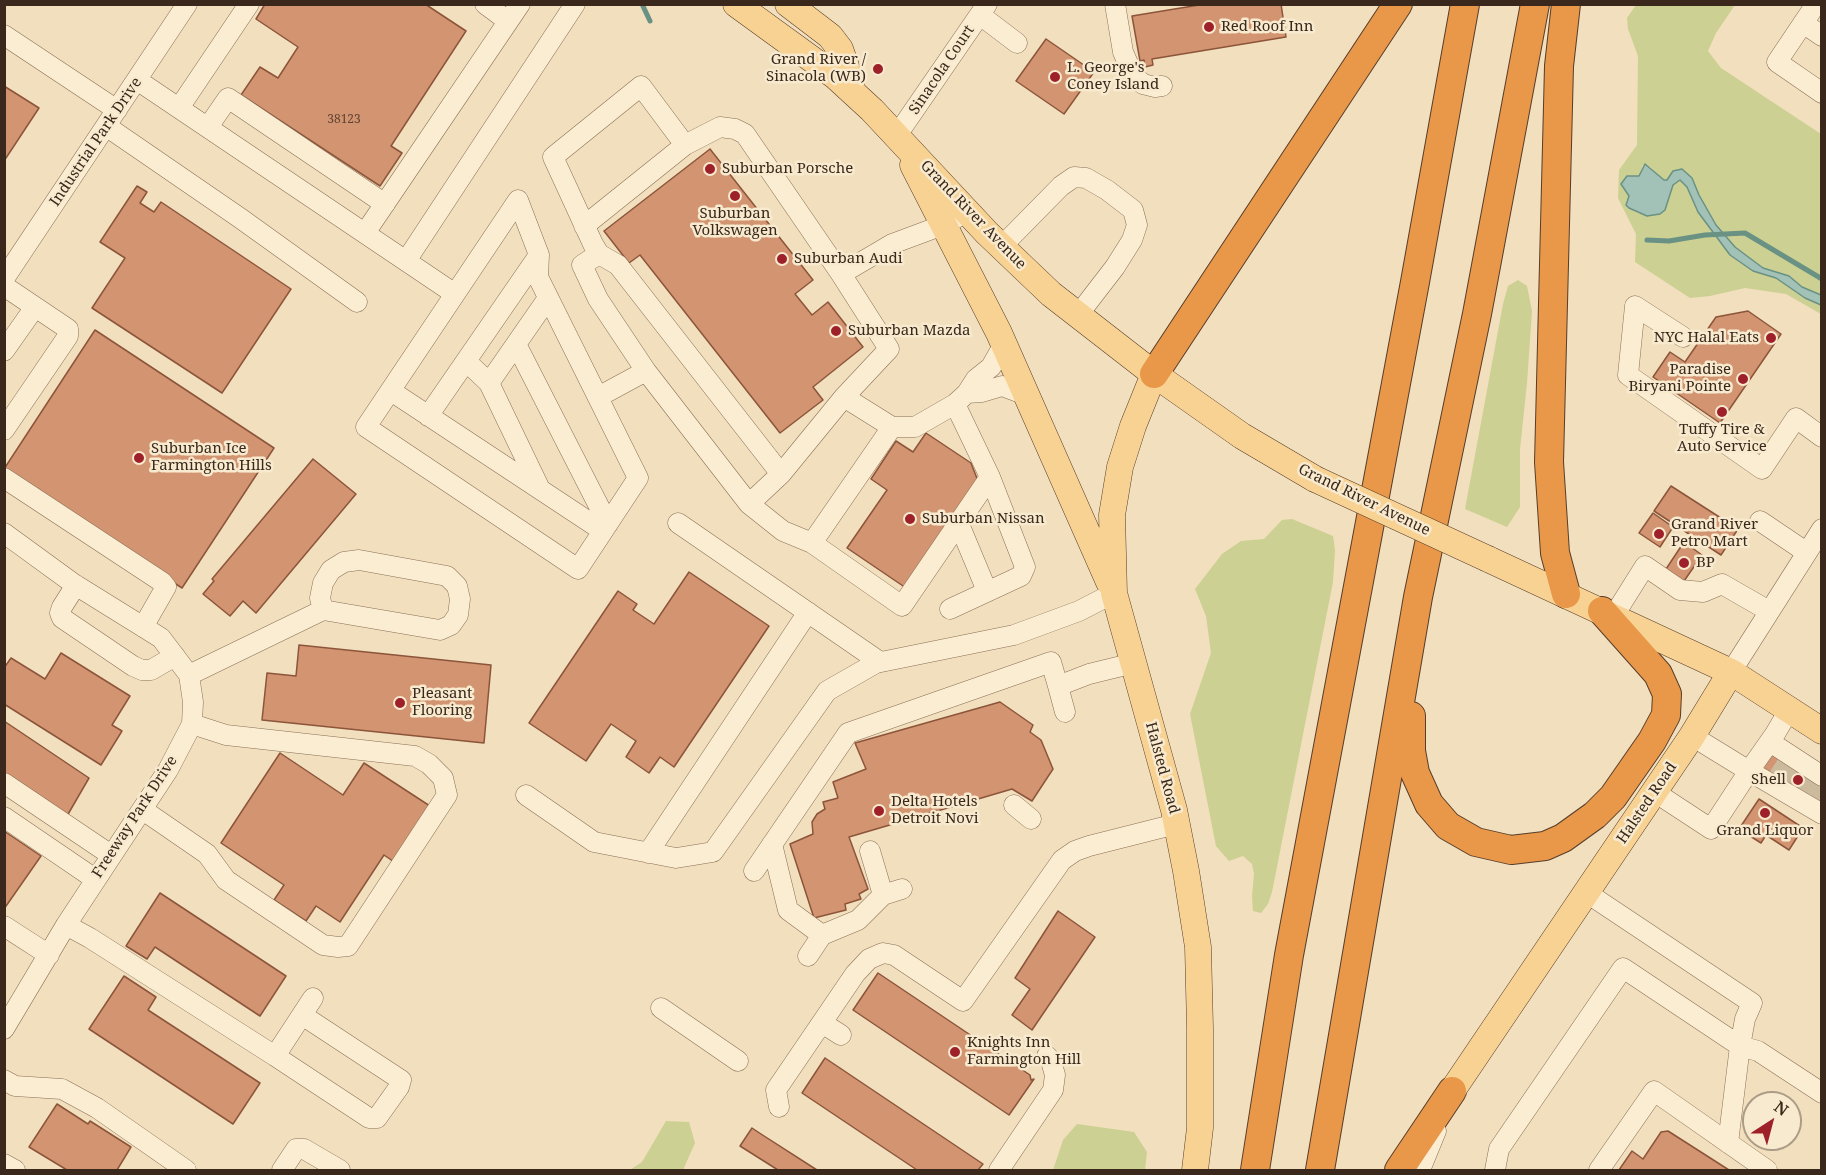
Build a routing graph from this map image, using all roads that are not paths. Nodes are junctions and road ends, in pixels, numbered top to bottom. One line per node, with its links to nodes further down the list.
1 (187, 4): 19 (street, Industrial Park Drive)
2 (249, 4): 23 (street)
3 (485, 4): 14 (street)
4 (575, 4): 37 (street)
5 (736, 4): 21 (main road, Grand River Avenue)
6 (788, 4): 21 (main road, Grand River Avenue)
7 (1115, 4): 20 (street)
8 (1398, 4): 52 (highway)
9 (1465, 4): 143 (highway)
10 (1535, 4): 80 (highway)
11 (1566, 4): 79 (highway)
12 (1816, 4): 15 (street)
13 (983, 10): 18 (street); 27 (street, Sinacola Court)
14 (514, 13): 29 (street)
15 (1803, 23): 17 (street); 22 (street)
16 (4, 35): 24 (street)
17 (1821, 36)
18 (1017, 43)
19 (137, 80): 23 (street); 24 (street, Industrial Park Drive)
20 (1162, 86)
21 (853, 92): 27 (main road, Grand River Avenue)
22 (1821, 93)
23 (179, 108): 26 (street)
24 (117, 110): 25 (street, Industrial Park Drive)
25 (106, 126): 39 (street, Industrial Park Drive); 43 (street)
26 (208, 127): 29 (street); 33 (street)
27 (897, 135): 30 (main road, Grand River Avenue); 31 (main road)
28 (685, 145): 32 (street); 32 (street); 38 (street)
29 (385, 204): 33 (street)
30 (967, 212): 31 (street); 34 (main road, Grand River Avenue)
31 (943, 225): 38 (street); 48 (main road)
32 (584, 226): 35 (street)
33 (365, 233): 37 (street)
34 (1001, 247): 45 (main road, Grand River Avenue); 45 (street)
35 (599, 254): 51 (street); 63 (street)
36 (538, 255): 41 (street); 42 (street); 50 (street)
37 (406, 261): 41 (street)
38 (841, 274): 57 (street)
39 (4, 279)
40 (4, 286): 44 (street)
41 (455, 294): 54 (street)
42 (548, 298): 47 (street); 56 (street)
43 (357, 302)
44 (35, 307): 49 (street); 61 (street)
45 (1078, 315): 52 (main road, Grand River Avenue)
46 (1683, 337): 62 (street)
47 (516, 344): 53 (street); 71 (street)
48 (1004, 344): 55 (main road); 58 (street)
49 (4, 351)
50 (466, 361): 53 (street); 59 (street)
51 (645, 371): 56 (street); 67 (street)
52 (1154, 374): 78 (main road, Halsted Road); 79 (main road, Grand River Avenue, bridge)
53 (489, 383): 66 (street)
54 (391, 391): 59 (street); 71 (street)
55 (1026, 395): 58 (street); 78 (main road)
56 (598, 397): 71 (street)
57 (844, 398): 60 (street); 63 (street)
58 (961, 398): 60 (street); 64 (street)
59 (429, 416): 66 (street)
60 (892, 427): 74 (street)
61 (4, 430)
62 (1821, 436)
63 (780, 474): 67 (street)
64 (990, 477): 70 (street); 77 (street)
65 (6, 481): 86 (street)
66 (540, 489): 71 (street)
67 (749, 504): 74 (street)
68 (1760, 521): 75 (street)
69 (678, 523): 84 (street)
70 (958, 524): 74 (street); 77 (street)
71 (606, 527)
72 (1821, 529): 75 (street, Halsted Road)
73 (4, 533): 76 (street, Freeway Park Drive)
74 (812, 543)
75 (1806, 552): 83 (street, Halsted Road)
76 (76, 585): 86 (street, Freeway Park Drive); 87 (street)
77 (987, 591): 81 (street)
78 (1114, 593): 88 (street); 89 (main road, Halsted Road)
79 (1566, 594): 85 (main road, Grand River Avenue)
80 (1418, 597): 85 (highway); 144 (highway)
81 (950, 609)
82 (323, 610): 82 (street); 91 (street)
83 (1769, 611): 85 (street); 90 (street, Halsted Road)
84 (808, 612): 88 (street); 111 (street)
85 (1607, 614): 90 (main road, Grand River Avenue)
86 (143, 627): 87 (street, Freeway Park Drive)
87 (175, 656): 91 (street, Freeway Park Drive)
88 (880, 662): 111 (street)
89 (1134, 663): 92 (street); 108 (main road, Halsted Road)
90 (1731, 672): 93 (main road, Grand River Avenue); 97 (main road, Halsted Road)
91 (189, 675): 95 (street, Freeway Park Drive)
92 (1058, 686): 94 (street); 109 (street)
93 (1789, 710): 96 (main road, Grand River Avenue); 98 (street)
94 (1065, 712)
95 (192, 724): 105 (street, Freeway Park Drive); 105 (street)
96 (1821, 731)
97 (1692, 736): 99 (street); 102 (main road, Halsted Road)
98 (1770, 742): 99 (street); 101 (street)
99 (1749, 771): 101 (street); 102 (street)
100 (4, 783): 112 (street)
101 (1802, 783)
102 (1653, 792): 115 (main road, Halsted Road)
103 (526, 795): 111 (street)
104 (1014, 805): 107 (street)
105 (143, 810): 112 (street, Freeway Park Drive)
106 (4, 818): 114 (street)
107 (1031, 819)
108 (1176, 824): 125 (street); 142 (main road, Halsted Road)
109 (772, 844): 113 (street); 118 (street)
110 (870, 851): 118 (street)
111 (648, 853)
112 (111, 855): 114 (street, Freeway Park Drive)
113 (754, 871)
114 (95, 879): 116 (street, Freeway Park Drive)
115 (1587, 893): 127 (street); 132 (main road, Halsted Road)
116 (66, 925): 119 (street, Freeway Park Drive); 128 (street)
117 (4, 926): 119 (street)
118 (822, 935): 120 (street)
119 (49, 955): 124 (street, Freeway Park Drive)
120 (808, 956)
121 (313, 998): 123 (street)
122 (661, 1008): 130 (street)
123 (302, 1015): 128 (street); 128 (street)
124 (7, 1019)
125 (822, 1023): 126 (street); 134 (street)
126 (841, 1035)
127 (1740, 1046): 133 (street); 135 (street); 147 (street)
128 (275, 1056)
129 (1047, 1056): 141 (street)
130 (738, 1061)
131 (4, 1080): 138 (street)
132 (1452, 1091): 145 (highway); 146 (street, Halsted Road)
133 (1821, 1093)
134 (779, 1107)
135 (1728, 1143): 148 (street); 149 (street)
136 (4, 1164): 137 (street)
137 (15, 1170)
138 (186, 1170)
139 (282, 1170): 140 (street)
140 (339, 1170)
141 (999, 1170)
142 (1195, 1170)
143 (1255, 1170)
144 (1320, 1170)
145 (1399, 1170)
146 (1420, 1170)
147 (1495, 1170)
148 (1599, 1170)
149 (1767, 1170)

